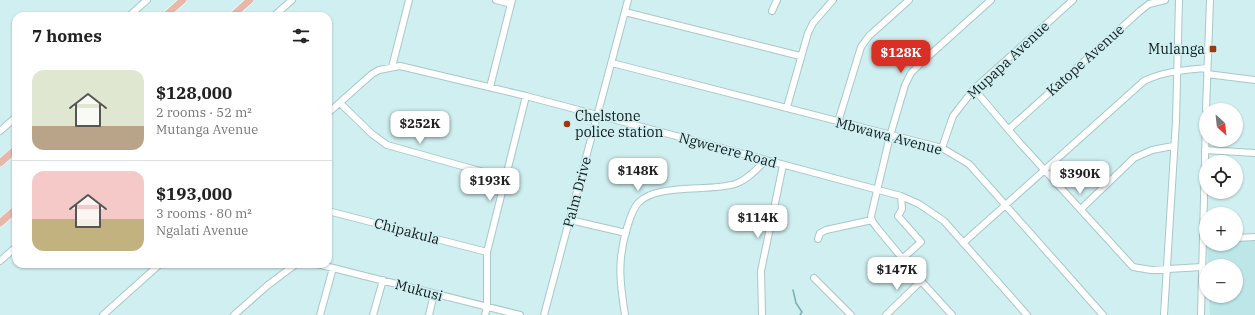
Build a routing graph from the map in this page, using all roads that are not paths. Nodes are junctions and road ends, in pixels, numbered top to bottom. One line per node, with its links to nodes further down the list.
1 (147, 0): 18 (street)
2 (183, 0): 19 (main road)
3 (250, 0): 20 (main road)
4 (292, 0): 21 (street)
5 (409, 0): 25 (street)
6 (496, 0): 16 (street)
7 (628, 0): 22 (street, Palm Drive)
8 (777, 0): 17 (street)
9 (833, 0): 23 (street)
10 (908, 0): 38 (street)
11 (991, 0): 41 (street)
12 (1074, 0): 30 (street, Mupapa Avenue)
13 (1165, 0): 39 (street, Katope Avenue)
14 (1179, 0): 26 (street)
15 (1210, 0): 27 (street)
16 (511, 2): 29 (street)
17 (772, 10)
18 (134, 12)
19 (170, 12)
20 (236, 12)
21 (278, 12)
22 (625, 12): 23 (street); 24 (street, Palm Drive)
23 (800, 56): 34 (street)
24 (612, 63): 34 (street, Mbwawa Avenue); 36 (street, Palm Drive)
25 (392, 67): 29 (street, Ngwerere Road); 32 (street, Ngwerere Road)
26 (1176, 71): 27 (street); 42 (street); 51 (street)
27 (1207, 71): 28 (street); 33 (street)
28 (1255, 80)
29 (490, 87): 31 (street, Ngwerere Road)
30 (974, 89): 39 (street); 44 (street, Mupapa Avenue)
31 (526, 96): 36 (street, Ngwerere Road); 52 (street)
32 (340, 103): 35 (street, Ngwerere Road); 52 (street)
33 (1206, 103)
34 (787, 107): 38 (street, Mbwawa Avenue)
35 (332, 110)
36 (597, 116): 48 (street, Ngwerere Road); 60 (street, Palm Drive)
37 (12, 120): 40 (street)
38 (838, 122): 41 (street, Mbwawa Avenue)
39 (1009, 129): 51 (street)
40 (0, 131)
41 (890, 136): 44 (street, Mbwawa Avenue); 53 (street)
42 (1173, 146): 57 (street); 76 (street)
43 (1205, 147): 45 (street)
44 (942, 148): 55 (street, Mbwawa Avenue)
45 (1205, 150): 47 (street); 56 (street)
46 (12, 152): 49 (main road)
47 (1255, 153)
48 (766, 160): 50 (street, Ngwerere Road); 63 (street)
49 (0, 163)
50 (783, 165): 53 (street, Ngwerere Road); 92 (street)
51 (1044, 170): 55 (street); 57 (street)
52 (505, 178): 69 (street)
53 (876, 189): 54 (street, Ngwerere Road); 61 (street)
54 (901, 196): 67 (street, Ngwerere Road); 70 (street)
55 (1006, 204): 67 (street); 97 (street, Mbwawa Avenue)
56 (1204, 207)
57 (1081, 209): 76 (street)
58 (12, 212): 62 (main road)
59 (332, 212): 69 (street, Chipakula)
60 (570, 220): 63 (street); 90 (street, Palm Drive)
61 (872, 220): 66 (street); 70 (street)
62 (0, 223)
63 (626, 233): 91 (street)
64 (1255, 237): 65 (street)
65 (1243, 238)
66 (818, 239)
67 (963, 243): 96 (street, Ngwerere Road)
68 (12, 250): 71 (street)
69 (487, 252): 82 (street)
70 (902, 259): 79 (street)
71 (0, 261)
72 (1199, 267): 76 (street)
73 (156, 268): 83 (street)
74 (289, 268): 84 (street)
75 (333, 268): 78 (street, Mukusi); 85 (street)
76 (1168, 268): 98 (street)
77 (814, 278): 93 (street)
78 (383, 280): 80 (street, Mukusi); 86 (street)
79 (921, 281): 94 (street); 95 (street)
80 (434, 294): 82 (street, Mukusi); 87 (street)
81 (1201, 303): 99 (street)
82 (487, 307): 88 (street); 89 (street, Mukusi)
83 (103, 315)
84 (234, 315)
85 (320, 315)
86 (373, 315)
87 (429, 315)
88 (485, 315)
89 (520, 315)
90 (544, 315)
91 (625, 315)
92 (762, 315)
93 (851, 315)
94 (886, 315)
95 (952, 315)
96 (1027, 315)
97 (1103, 315)
98 (1164, 315)
99 (1201, 315)

